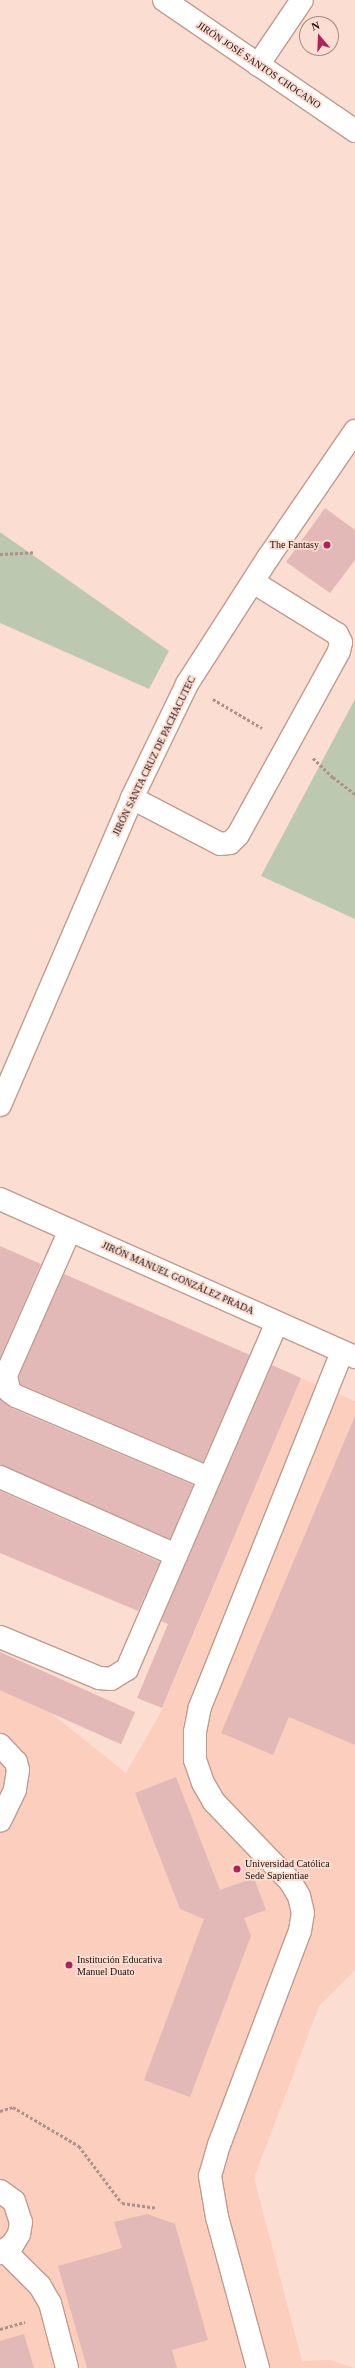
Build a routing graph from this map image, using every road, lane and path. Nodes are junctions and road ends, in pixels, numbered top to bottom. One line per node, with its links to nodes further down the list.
1 (164, 0): 3 (street, JIRÓN JOSÉ SANTOS CHOCANO)
2 (302, 0): 3 (street)
3 (258, 65): 4 (street, JIRÓN JOSÉ SANTOS CHOCANO)
4 (355, 131)
5 (355, 431): 8 (street, JIRÓN SANTA CRUZ DE PACHACUTEC)
6 (35, 552): 7 (path)
7 (0, 554)
8 (253, 582): 9 (street, JIRÓN SANTA CRUZ DE PACHACUTEC); 10 (street)
9 (187, 684): 10 (path); 12 (street, JIRÓN SANTA CRUZ DE PACHACUTEC)
10 (289, 743): 11 (path); 12 (street)
11 (355, 794)
12 (132, 798): 13 (street, JIRÓN SANTA CRUZ DE PACHACUTEC)
13 (0, 1105)
14 (0, 1199): 15 (street, JIRÓN MANUEL GONZÁLEZ PRADA)
15 (70, 1230): 16 (street, JIRÓN MANUEL GONZÁLEZ PRADA); 19 (street)
16 (277, 1323): 17 (street, JIRÓN MANUEL GONZÁLEZ PRADA); 19 (street)
17 (348, 1354): 29 (street)
18 (0, 1477): 20 (street)
19 (210, 1478): 20 (street)
20 (176, 1555): 21 (street)
21 (0, 1637)
22 (0, 1745): 23 (street)
23 (0, 1821)
24 (0, 2111): 26 (path)
25 (0, 2191): 27 (street)
26 (156, 2208)
27 (2, 2252): 28 (street)
28 (67, 2368)
29 (258, 2368)

